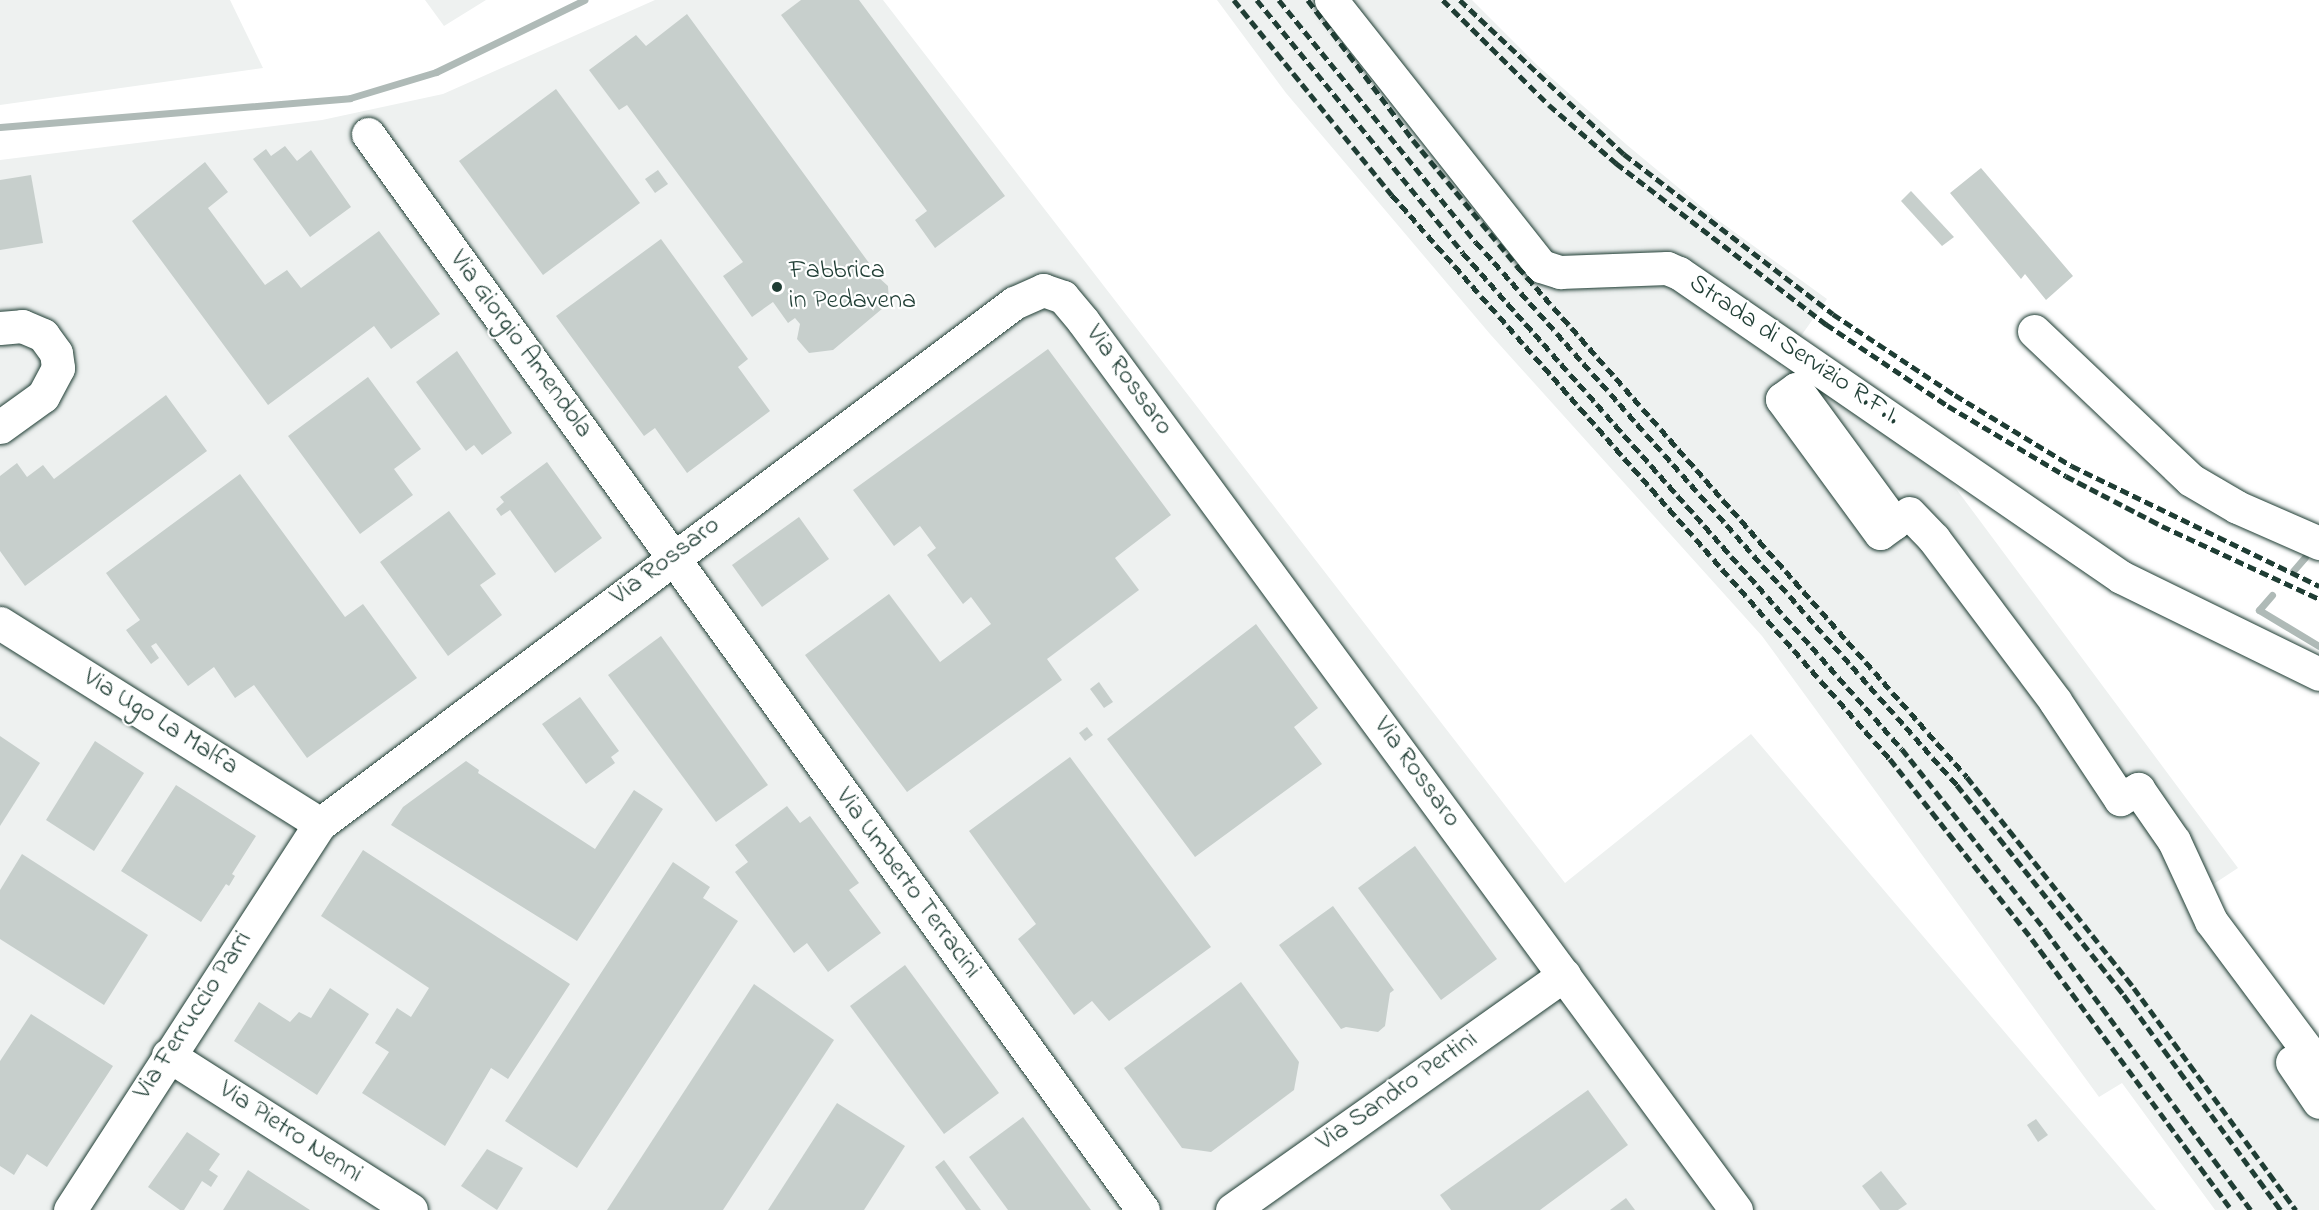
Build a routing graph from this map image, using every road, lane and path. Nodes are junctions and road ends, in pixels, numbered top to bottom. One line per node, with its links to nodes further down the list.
1 (1331, 0): 10 (street, Strada di Servizio R.F.I.)
2 (368, 134): 8 (street, Via Giorgio Amendola)
3 (0, 328): 5 (street)
4 (2034, 331): 7 (street)
5 (0, 427)
6 (1902, 518): 6 (street); 14 (street)
7 (2319, 543)
8 (672, 557): 11 (street, Via Rossaro); 12 (street, Via Rossaro); 17 (street, Via Umberto Terracini)
9 (0, 623): 11 (street, Via Ugo La Malfa)
10 (2319, 674)
11 (320, 824): 13 (street, Via Ferruccio Parri)
12 (1564, 975): 18 (street, Via Sandro Pertini); 19 (street, Via Rossaro)
13 (168, 1055): 15 (street, Via Ferruccio Parri); 16 (street, Via Pietro Nenni)
14 (2306, 1077)
15 (70, 1210)
16 (411, 1210)
17 (1143, 1210)
18 (1232, 1210)
19 (1736, 1210)

